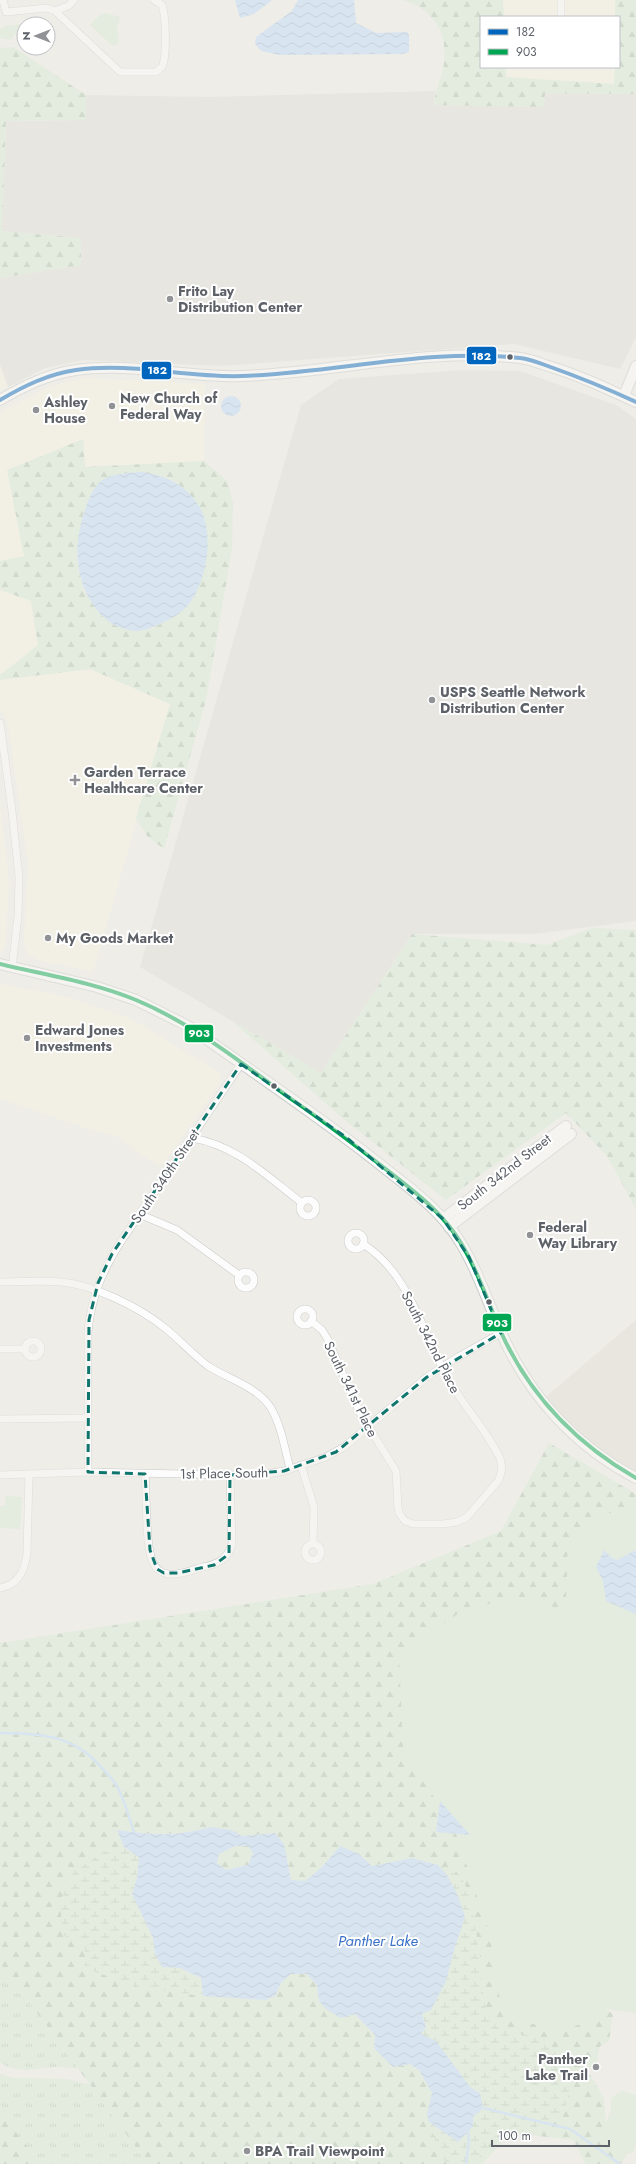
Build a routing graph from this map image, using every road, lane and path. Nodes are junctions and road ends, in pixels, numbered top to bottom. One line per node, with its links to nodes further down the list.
1 (3, 0): 6 (street)
2 (74, 0): 5 (street)
3 (154, 0): 5 (street)
4 (561, 0): 7 (street)
5 (55, 11): 6 (street)
6 (3, 13)
7 (561, 16)
8 (636, 366): 9 (street)
9 (624, 396): 10 (street); 11 (street)
10 (0, 400)
11 (636, 402)
12 (0, 723): 13 (street)
13 (5, 968): 14 (street)
14 (241, 1064): 16 (street, South 340th Street); 19 (street)
15 (568, 1130): 19 (street, South 342nd Street)
16 (192, 1138): 17 (street); 18 (street, South 340th Street)
17 (302, 1204)
18 (138, 1214): 21 (street); 23 (street, South 340th Street)
19 (446, 1223): 25 (street)
20 (363, 1244): 28 (street, South 342nd Place)
21 (239, 1275)
22 (0, 1282): 23 (street)
23 (96, 1292): 29 (street, South 340th Street); 33 (street)
24 (311, 1321): 31 (street, South 341st Place)
25 (501, 1333): 28 (street, 1st Place South); 39 (street)
26 (0, 1349): 27 (street)
27 (25, 1349)
28 (442, 1366): 31 (street, 1st Place South); 40 (street, South 342nd Place)
29 (88, 1418): 30 (street); 34 (street, South 340th Street)
30 (0, 1419)
31 (368, 1428): 32 (street, 1st Place South); 40 (street, South 341st Place)
32 (301, 1465): 33 (street, 1st Place South); 41 (street)
33 (290, 1468): 38 (street, 1st Place South)
34 (88, 1472): 36 (street, 1st Place South); 37 (street, 1st Place South)
35 (0, 1474): 36 (street, 1st Place South)
36 (29, 1474): 42 (street)
37 (145, 1474): 38 (street, 1st Place South); 38 (street)
38 (230, 1475)
39 (636, 1478)
40 (477, 1508)
41 (313, 1544)
42 (0, 1588)

